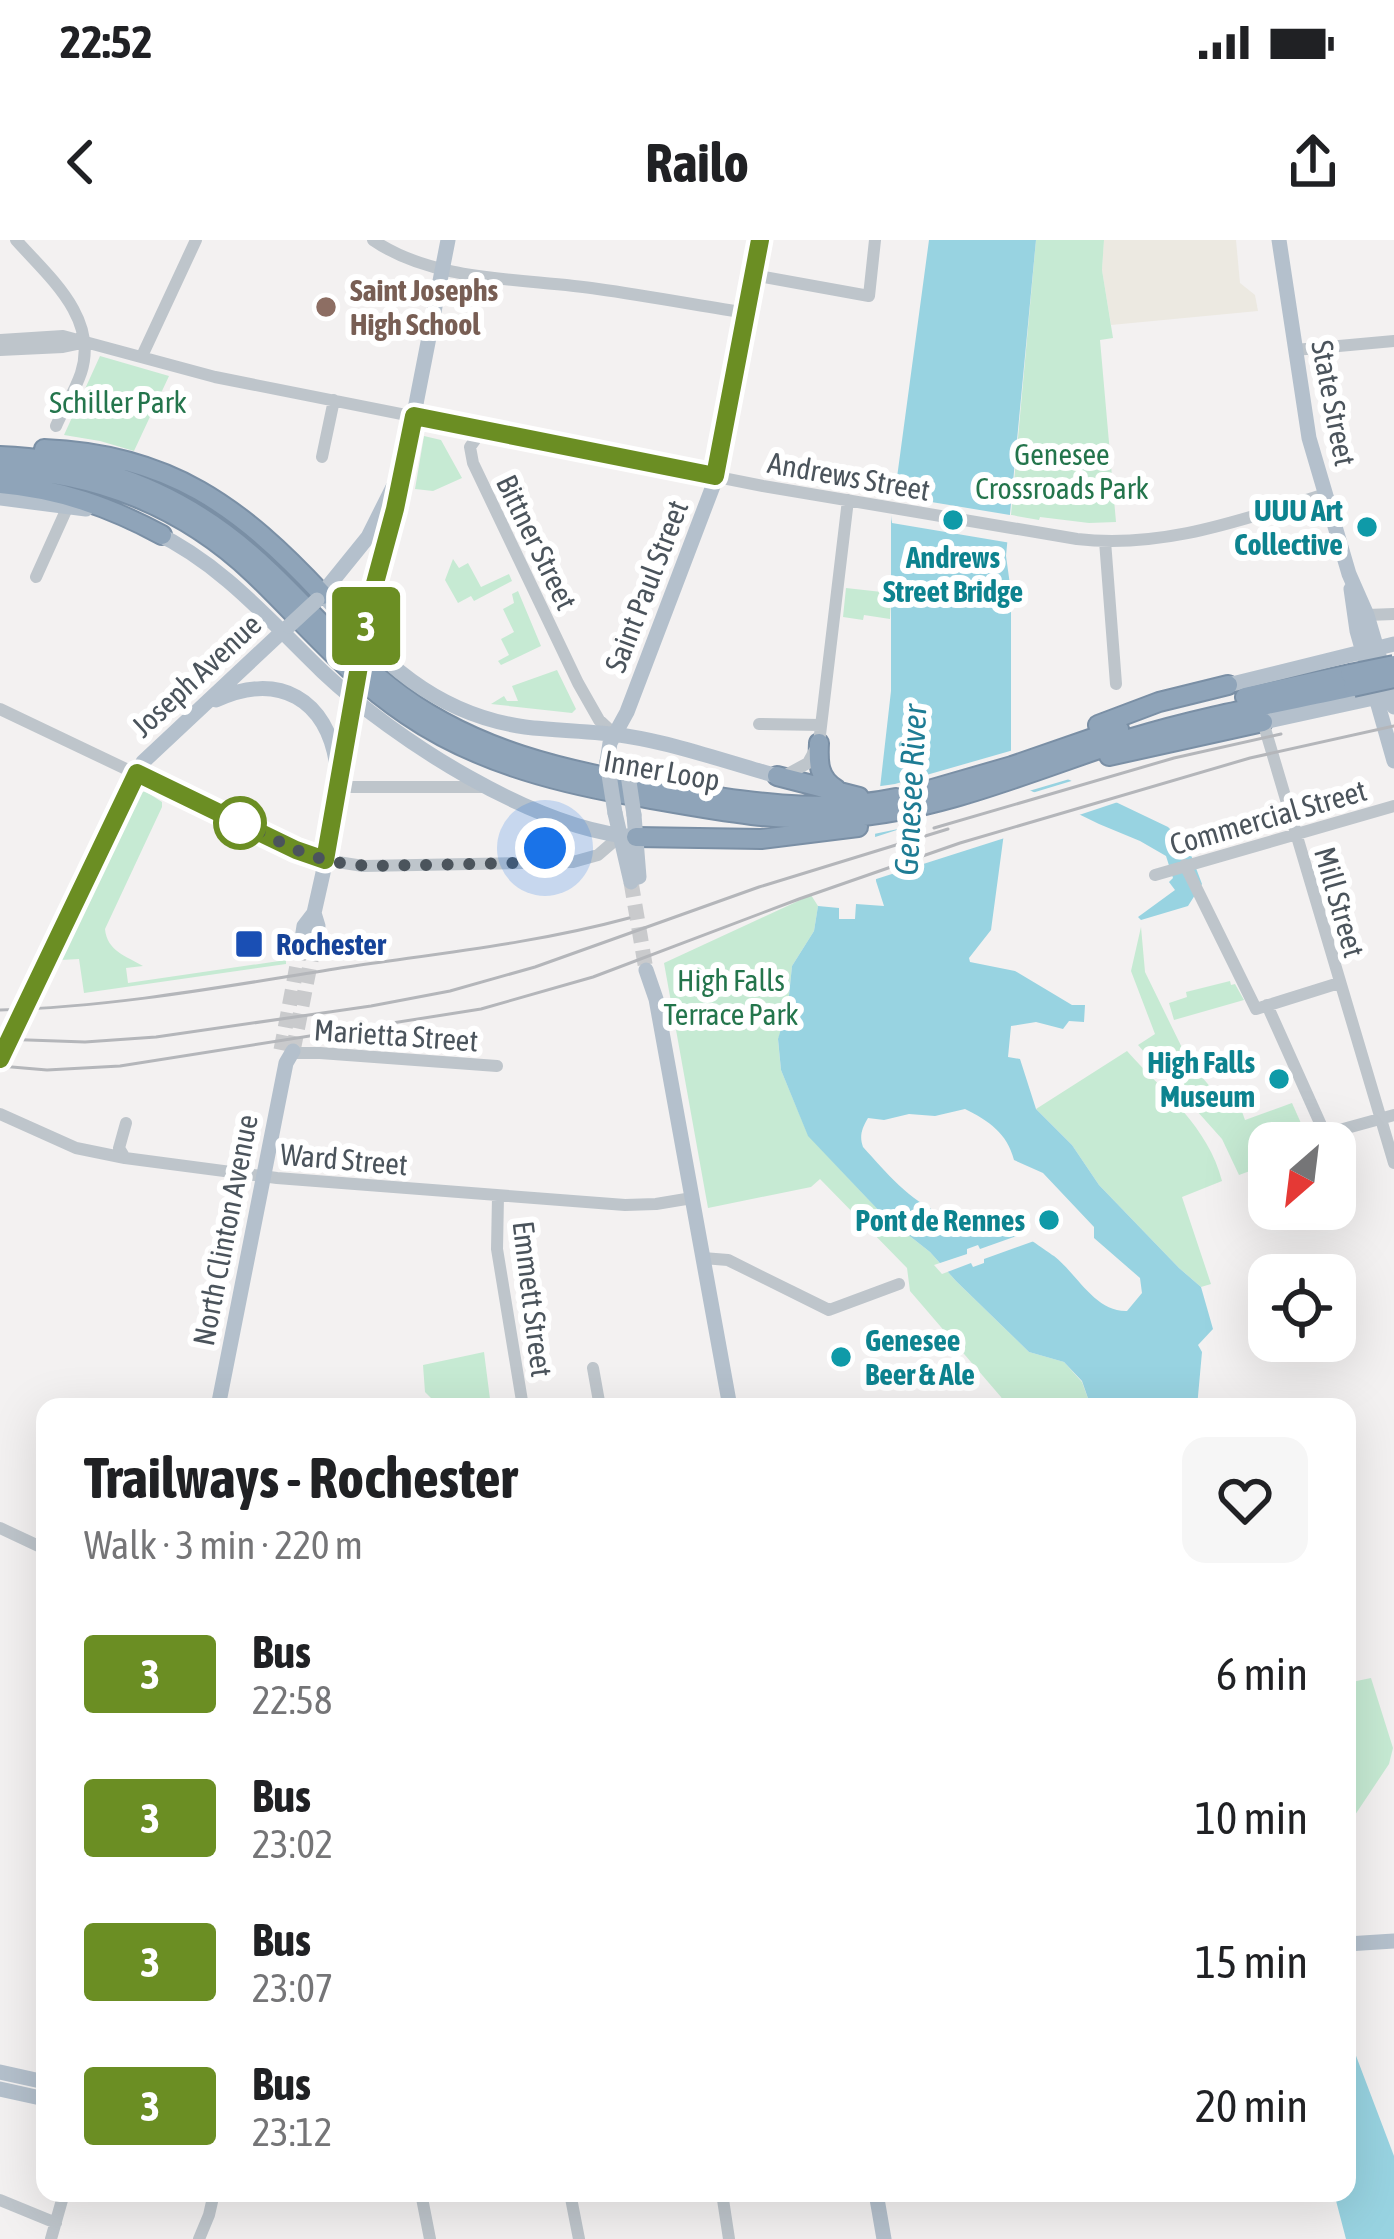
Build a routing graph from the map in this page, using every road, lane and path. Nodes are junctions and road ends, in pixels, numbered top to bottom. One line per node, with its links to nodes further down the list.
1 (16, 240): 13 (street)
2 (196, 240): 16 (street)
3 (373, 240): 8 (street)
4 (448, 240): 8 (main road)
5 (760, 240): 9 (main road, Saint Paul Street)
6 (875, 240): 9 (street)
7 (1279, 240): 15 (main road, State Street)
8 (442, 268): 10 (street); 18 (main road)
9 (753, 275): 10 (main road, Saint Paul Street)
10 (746, 313): 25 (main road, Saint Paul Street)
11 (0, 340): 13 (street, Andrews Street)
12 (1394, 341): 15 (street)
13 (83, 343): 14 (street, Andrews Street); 16 (street, Andrews Street); 19 (street)
14 (0, 350)
15 (1295, 350): 27 (main road, State Street)
16 (142, 356): 17 (street, Andrews Street)
17 (334, 400): 18 (street, Andrews Street); 23 (street)
18 (414, 416): 20 (street, Andrews Street); 21 (main road)
19 (56, 426)
20 (482, 430): 25 (street, Andrews Street); 51 (street, Bittner Street)
21 (409, 445): 35 (main road, Joseph Avenue); 39 (main road)
22 (0, 453): 35 (highway); 62 (highway, Inner Loop)
23 (322, 457)
24 (0, 469): 62 (highway, Inner Loop)
25 (715, 476): 29 (street, Andrews Street); 51 (main road, Saint Paul Street)
26 (0, 484): 31 (highway)
27 (1326, 494): 32 (street, Andrews Street); 33 (main road, State Street)
28 (0, 498): 30 (main road)
29 (848, 500): 32 (street, Andrews Street); 52 (street)
30 (68, 506): 31 (main road); 34 (street)
31 (162, 535): 38 (main road)
32 (1105, 541): 43 (street)
33 (1349, 574): 37 (main road, State Street); 40 (main road, State Street)
34 (36, 577)
35 (320, 598): 38 (main road, Joseph Avenue, bridge); 39 (main road)
36 (1394, 614): 37 (street)
37 (1366, 615): 40 (main road, State Street)
38 (286, 629): 46 (main road); 48 (main road, Joseph Avenue)
39 (363, 645): 46 (main road, bridge); 51 (main road)
40 (1378, 648): 44 (main road); 45 (main road, State Street)
41 (1394, 665): 42 (highway, Inner Loop, bridge)
42 (1351, 681): 45 (highway, Inner Loop, bridge); 54 (highway, Inner Loop)
43 (1115, 684)
44 (1228, 685): 54 (highway)
45 (1390, 694): 49 (main road); 53 (main road, State Street)
46 (354, 695): 57 (main road); 58 (main road)
47 (0, 709): 55 (street)
48 (196, 712): 55 (main road, Joseph Avenue); 57 (main road)
49 (1263, 722): 54 (highway); 63 (street, Mill Street)
50 (759, 724): 52 (street)
51 (614, 734): 56 (main road); 64 (main road, Saint Paul Street, bridge); 64 (main road, Saint Paul Street, bridge)
52 (820, 734): 56 (street); 59 (highway)
53 (1394, 761)
54 (1043, 762): 62 (highway, Inner Loop); 62 (highway, Inner Loop)
55 (137, 773): 65 (street); 71 (main road, Joseph Avenue)
56 (777, 776): 59 (highway)
57 (338, 788): 58 (street); 65 (main road)
58 (491, 788): 61 (main road)
59 (851, 795): 62 (highway)
60 (1394, 806): 63 (street, Commercial Street)
61 (536, 809): 64 (main road); 67 (street)
62 (873, 810): 64 (highway)
63 (1296, 835): 66 (street, Commercial Street); 73 (street, Mill Street)
64 (628, 836): 67 (street); 69 (main road, Saint Paul Street)
65 (325, 860): 67 (street); 70 (main road)
66 (1192, 862): 68 (street, Commercial Street); 74 (street)
67 (517, 863)
68 (1161, 872)
69 (635, 881)
70 (308, 939)
71 (46, 964)
72 (650, 968): 84 (main road)
73 (1340, 983): 74 (street); 78 (street, Mill Street)
74 (1261, 1007): 78 (street)
75 (288, 1054): 76 (street, Marietta Street); 82 (main road, North Clinton Avenue)
76 (497, 1066)
77 (0, 1114): 80 (street, Ward Street)
78 (1387, 1117): 81 (street, Mill Street)
79 (126, 1123): 80 (street)
80 (125, 1157): 82 (street, Ward Street)
81 (1394, 1163)
82 (263, 1176): 83 (street, Ward Street); 88 (main road, North Clinton Avenue)
83 (498, 1196): 84 (street, Ward Street); 89 (street, Emmett Street)
84 (692, 1198): 85 (main road)
85 (703, 1258): 86 (street); 91 (main road)
86 (899, 1284)
87 (593, 1368): 90 (street)
88 (220, 1398)
89 (522, 1398)
90 (598, 1398)
91 (728, 1398)
92 (0, 1528): 93 (street)
93 (36, 1545)
94 (1394, 1941): 95 (main road)
95 (1356, 1943)
96 (0, 2072): 97 (main road)
97 (36, 2080)
98 (0, 2090): 99 (main road)
99 (36, 2097)
100 (0, 2200): 107 (street)
101 (62, 2202): 107 (street)
102 (212, 2202): 109 (street)
103 (424, 2202): 110 (street)
104 (573, 2202): 111 (street)
105 (723, 2202): 112 (street)
106 (878, 2202): 113 (main road)
107 (56, 2223): 108 (street)
108 (51, 2239)
109 (199, 2239)
110 (430, 2239)
111 (579, 2239)
112 (729, 2239)
113 (884, 2239)

